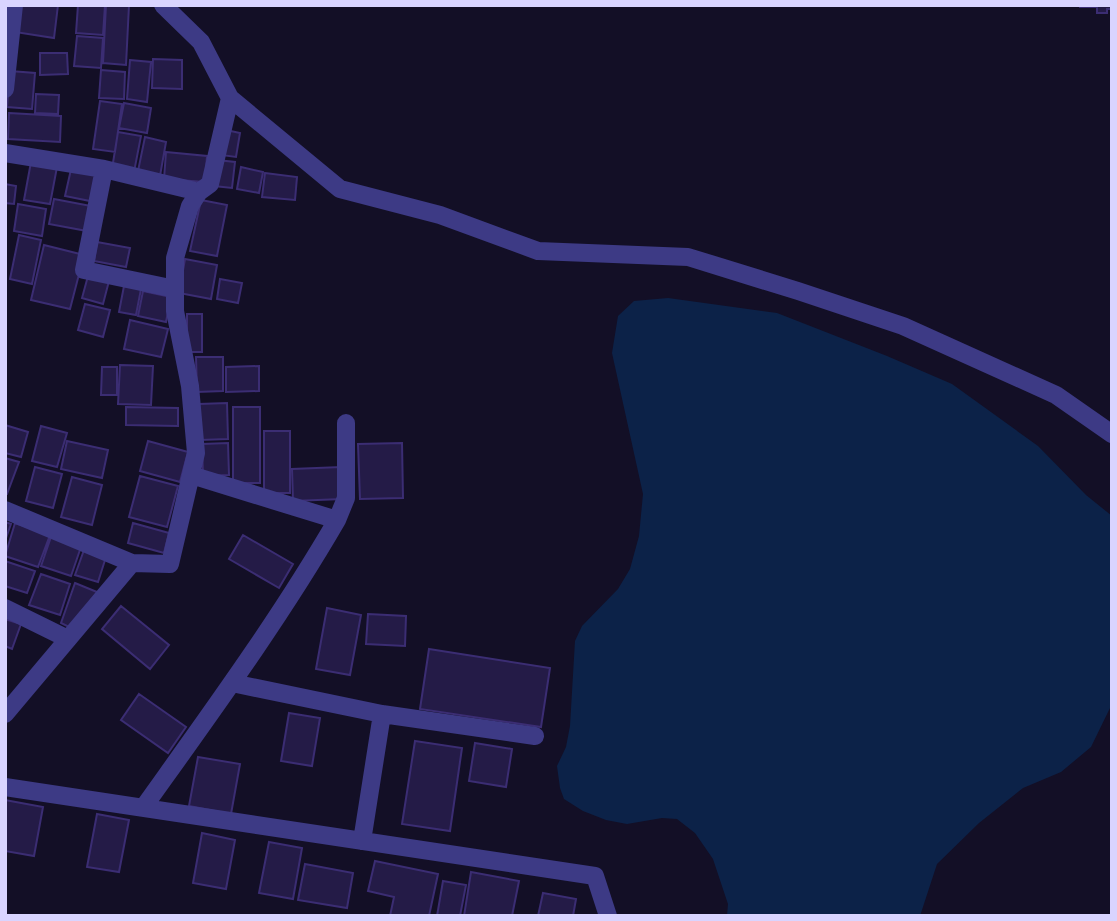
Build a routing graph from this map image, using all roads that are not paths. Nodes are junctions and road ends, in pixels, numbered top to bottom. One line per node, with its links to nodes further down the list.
1 (15, 5): 3 (street)
2 (163, 5): 4 (street)
3 (5, 89)
4 (230, 98): 7 (street); 10 (street)
5 (5, 153): 6 (street)
6 (104, 169): 7 (street); 8 (street)
7 (199, 192): 8 (street)
8 (175, 289): 11 (street)
9 (346, 423): 13 (street)
10 (1112, 434)
11 (191, 475): 13 (street); 14 (street)
12 (5, 510): 14 (street)
13 (337, 520): 17 (street)
14 (132, 563): 16 (street)
15 (5, 608): 16 (street)
16 (68, 639): 19 (street)
17 (232, 683): 18 (street); 22 (street)
18 (382, 714): 20 (street); 23 (street)
19 (5, 715)
20 (535, 736)
21 (5, 787): 22 (street)
22 (143, 808): 23 (street)
23 (362, 841): 24 (street)
24 (608, 916)

